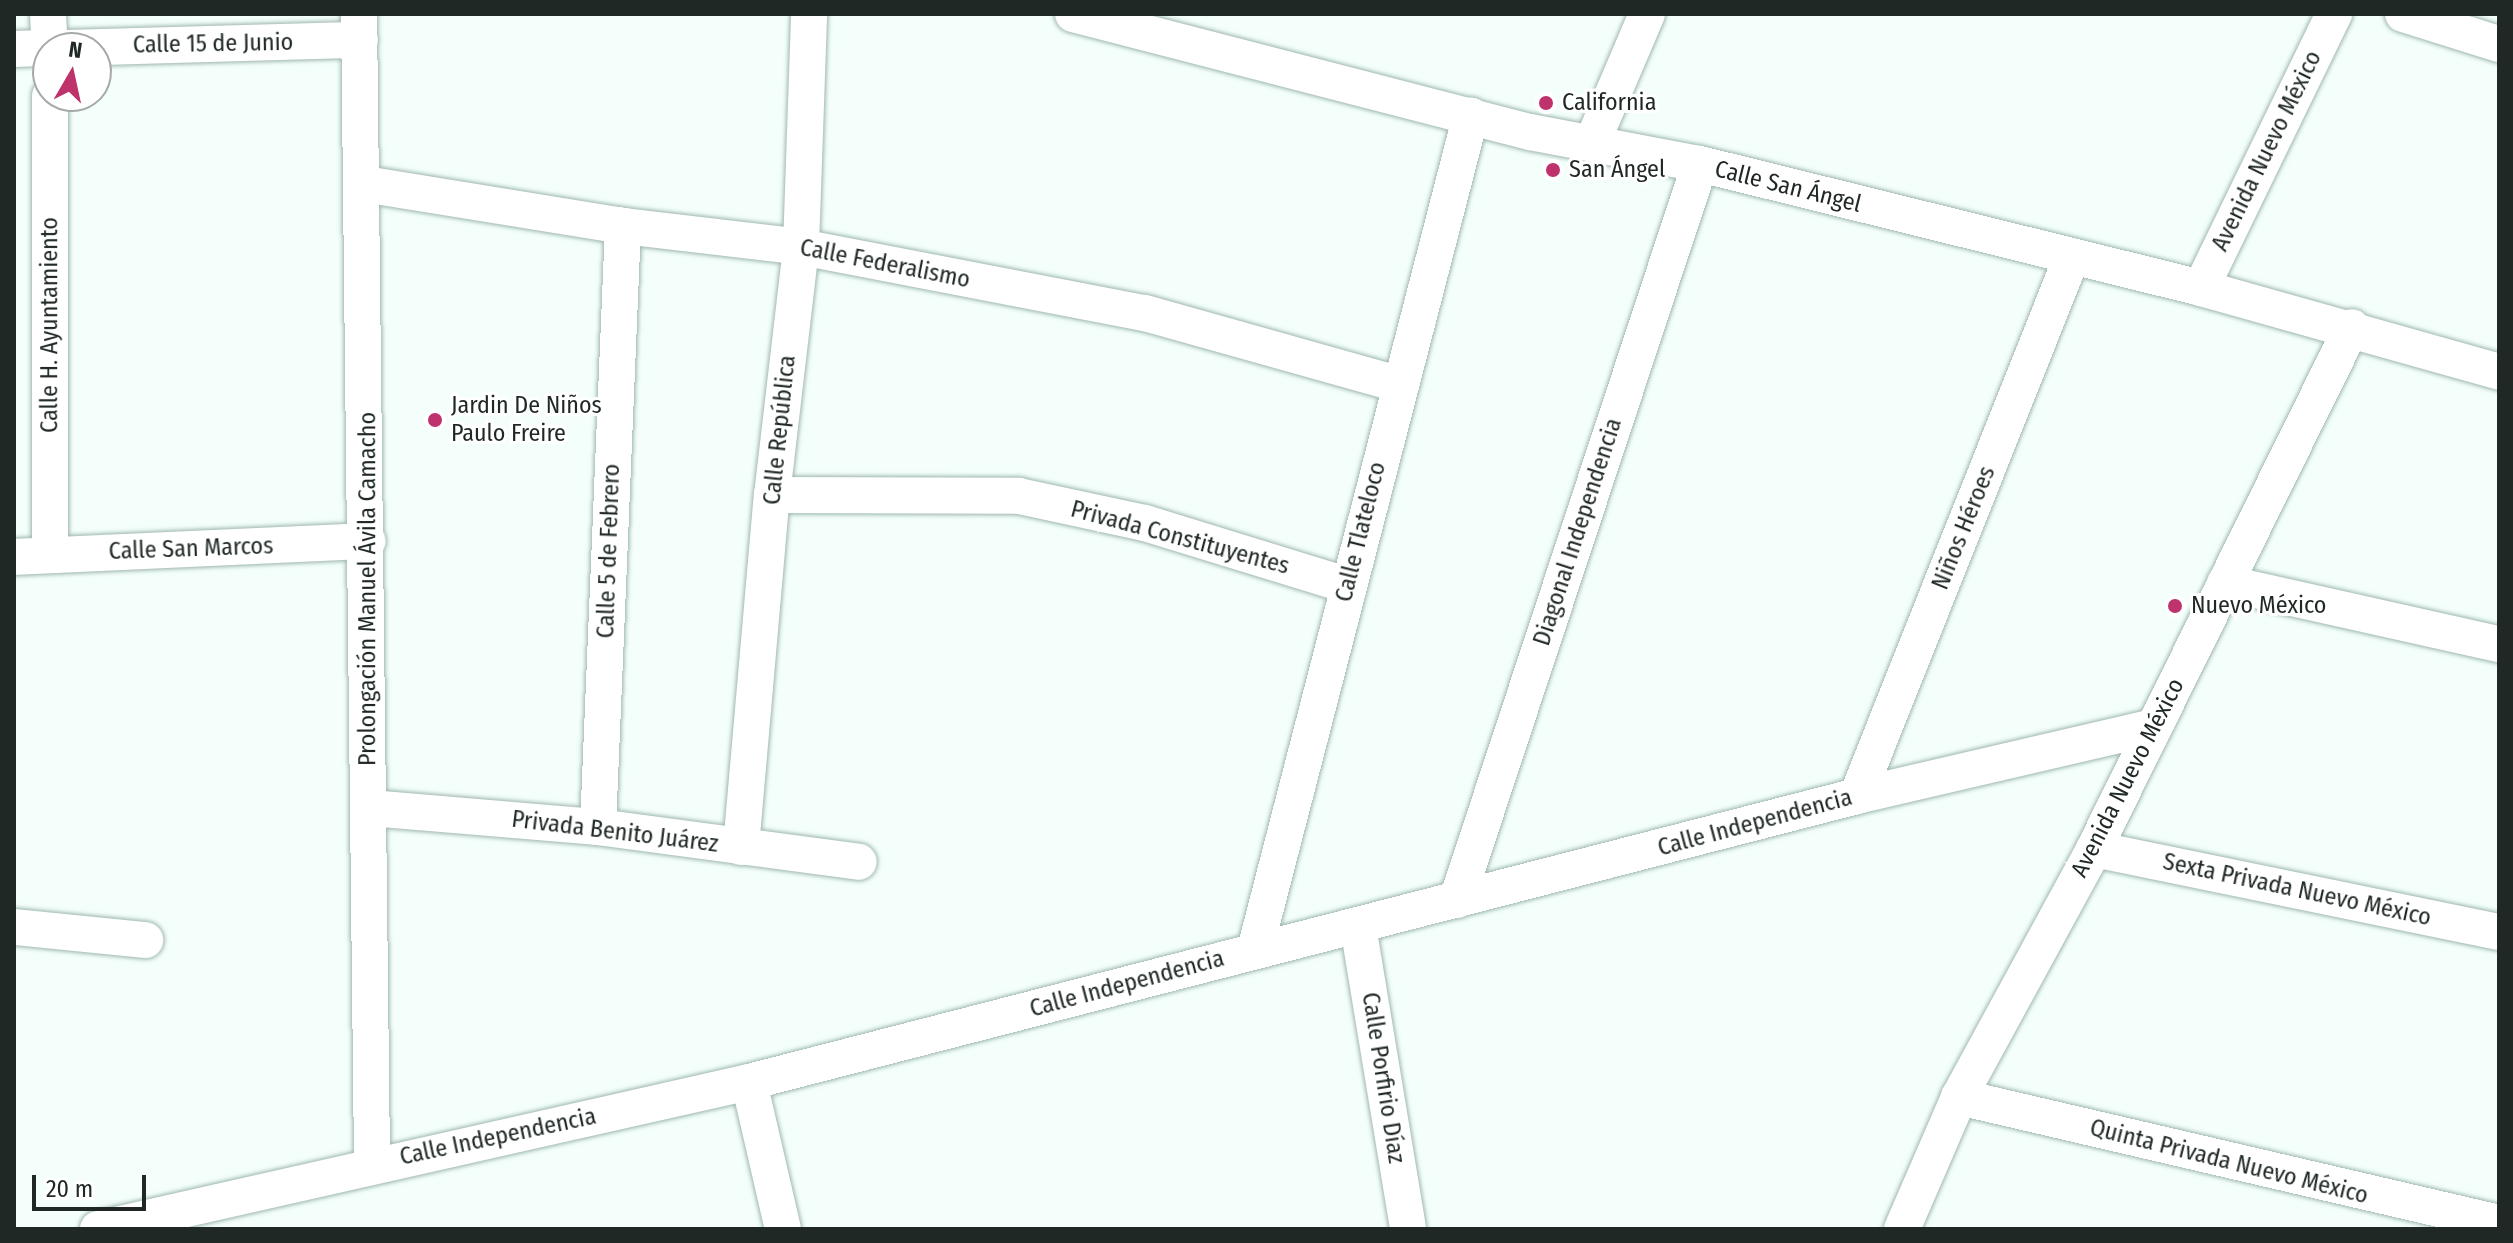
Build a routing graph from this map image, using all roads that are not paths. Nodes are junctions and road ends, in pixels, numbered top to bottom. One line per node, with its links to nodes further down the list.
1 (809, 14): 16 (street, Calle República)
2 (1073, 14): 6 (street, Calle San Ángel)
3 (1647, 14): 12 (street)
4 (2334, 14): 18 (street, Avenida Nuevo México)
5 (2403, 14): 8 (street)
6 (1162, 25): 11 (street, Calle San Ángel)
7 (359, 27): 9 (street, Calle 15 de Junio); 14 (street, Prolongación Manuel Ávila Camacho)
8 (2499, 44)
9 (112, 45)
10 (50, 112): 24 (street, Calle H. Ayuntamiento)
11 (1471, 115): 12 (street, Calle San Ángel); 21 (street, Calle Tlateloco)
12 (1592, 143): 13 (street, Calle San Ángel)
13 (1700, 164): 17 (street, Calle San Ángel); 36 (street, Diagonal Independencia)
14 (364, 184): 15 (street, Calle Federalismo); 23 (street, Prolongación Manuel Ávila Camacho)
15 (623, 226): 16 (street, Calle Federalismo); 32 (street, Calle 5 de Febrero)
16 (801, 247): 21 (street, Calle Federalismo); 22 (street, Calle República)
17 (2071, 259): 18 (street, Calle San Ángel); 30 (street, Niños Héroes)
18 (2201, 288): 19 (street, Calle San Ángel)
19 (2352, 327): 20 (street, Calle San Ángel); 26 (street, Avenida Nuevo México)
20 (2499, 372)
21 (1398, 384): 27 (street, Calle Tlateloco)
22 (772, 495): 27 (street, Privada Constituyentes); 33 (street, Calle República)
23 (368, 541): 24 (street, Calle San Marcos); 31 (street, Prolongación Manuel Ávila Camacho)
24 (50, 555): 25 (street, Calle San Marcos)
25 (14, 557)
26 (2225, 583): 28 (street); 29 (street, Avenida Nuevo México)
27 (1347, 585): 41 (street, Calle Tlateloco)
28 (2499, 644)
29 (2154, 727): 30 (street, Calle Independencia); 34 (street, Avenida Nuevo México)
30 (1857, 796): 36 (street, Calle Independencia)
31 (370, 808): 32 (street, Privada Benito Juárez); 44 (street, Prolongación Manuel Ávila Camacho)
32 (598, 827): 33 (street, Privada Benito Juárez)
33 (741, 847): 35 (street, Privada Benito Juárez)
34 (2094, 849): 39 (street, Sexta Privada Nuevo México); 43 (street, Avenida Nuevo México)
35 (859, 862)
36 (1457, 900): 37 (street, Calle Independencia)
37 (1358, 926): 41 (street, Calle Independencia); 49 (street, Calle Porfirio Díaz)
38 (14, 927): 40 (street)
39 (2499, 932)
40 (145, 940)
41 (1255, 950): 42 (street, Calle Independencia)
42 (749, 1082): 44 (street, Calle Independencia); 48 (street)
43 (1959, 1097): 46 (street, Quinta Privada Nuevo México); 50 (street, Avenida Nuevo México)
44 (372, 1164): 45 (street, Calle Independencia)
45 (163, 1222): 47 (street, Calle Independencia)
46 (2499, 1223)
47 (98, 1229)
48 (783, 1229)
49 (1408, 1229)
50 (1902, 1229)

